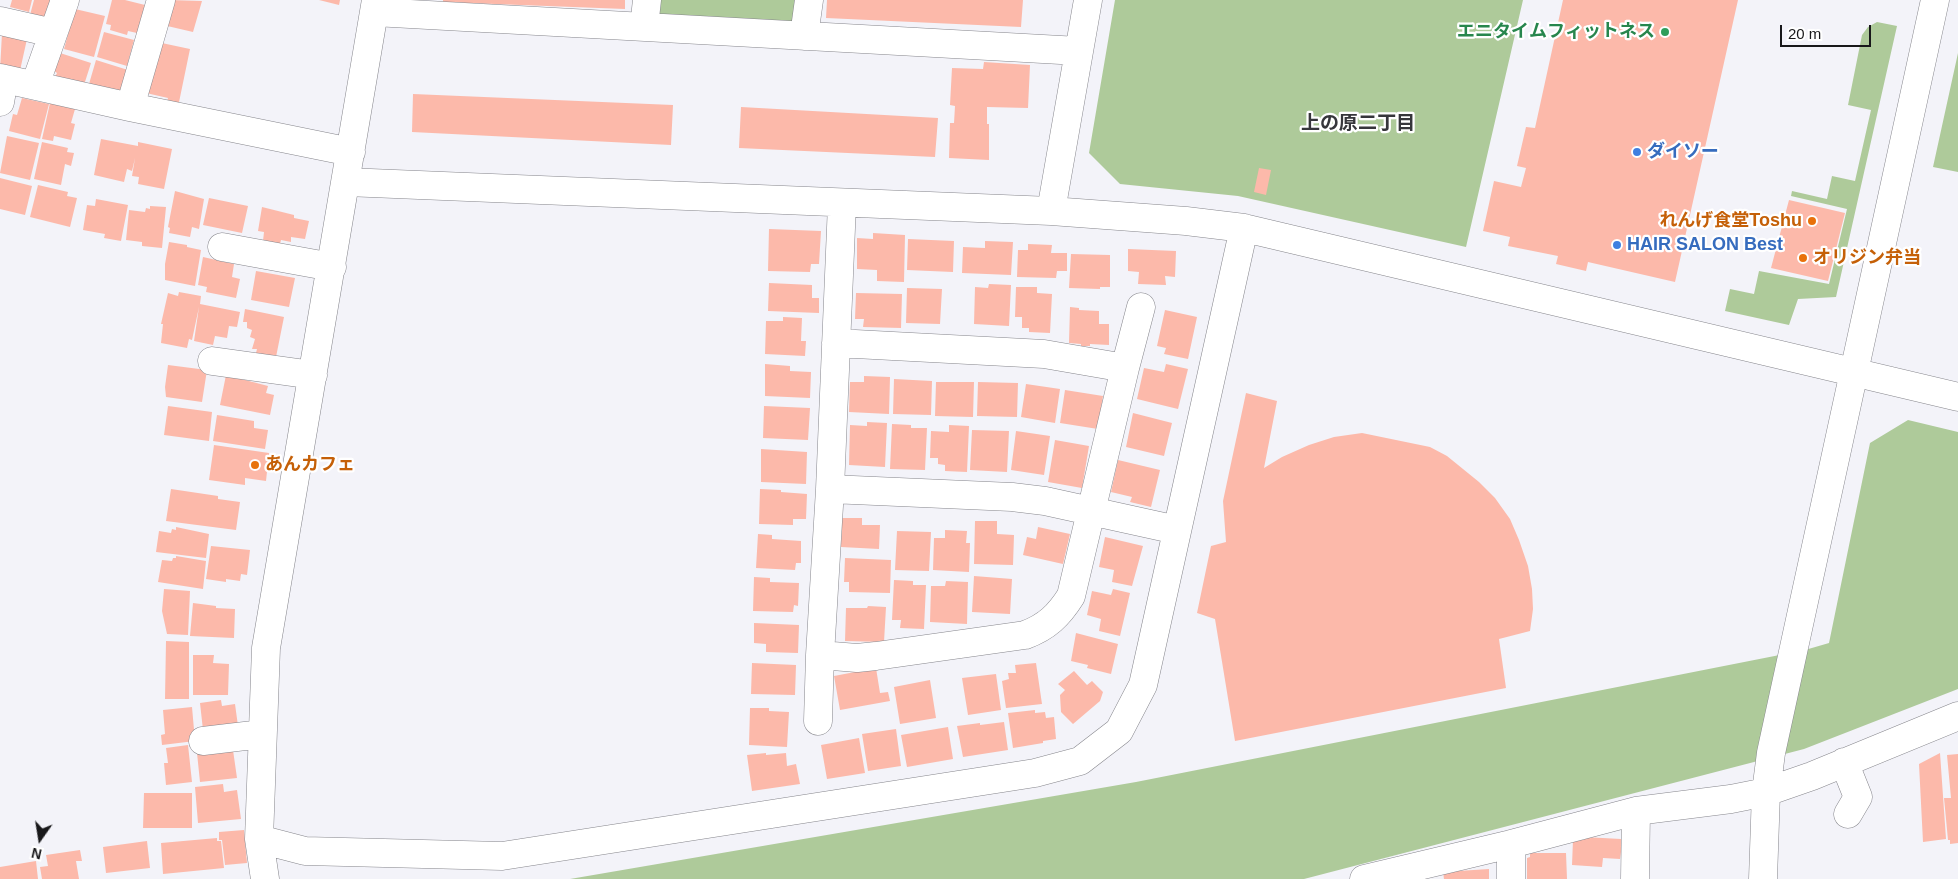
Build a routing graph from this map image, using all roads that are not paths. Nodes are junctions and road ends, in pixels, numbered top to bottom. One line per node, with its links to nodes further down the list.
1 (65, 0): 10 (street)
2 (161, 0): 15 (street)
3 (647, 0): 9 (street)
4 (809, 0): 11 (street)
5 (1088, 0): 12 (street)
6 (1935, 0): 27 (street)
7 (375, 6): 9 (street); 16 (street)
8 (0, 21): 10 (street)
9 (644, 27): 11 (street)
10 (53, 33): 13 (street)
11 (804, 36): 12 (street)
12 (1079, 51): 19 (street)
13 (35, 85): 14 (street); 15 (street)
14 (2, 86)
15 (130, 107): 16 (street)
16 (351, 152): 17 (street)
17 (346, 182): 18 (street); 22 (street)
18 (842, 204): 19 (street); 24 (street)
19 (1051, 212): 20 (street)
20 (1244, 228): 27 (street); 32 (street)
21 (222, 247): 22 (street)
22 (332, 267): 28 (street)
23 (1141, 307): 26 (street)
24 (836, 343): 26 (street); 30 (street)
25 (212, 361): 28 (street)
26 (1125, 368): 31 (street)
27 (1853, 373): 29 (street); 39 (street)
28 (313, 375): 36 (street)
29 (1958, 397)
30 (830, 489): 31 (street); 33 (street)
31 (1092, 512): 32 (street); 33 (street)
32 (1177, 530): 42 (street)
33 (820, 656): 35 (street)
34 (1958, 716): 38 (street)
35 (818, 721)
36 (262, 734): 37 (street); 42 (street)
37 (203, 741)
38 (1844, 762): 39 (street); 41 (street)
39 (1766, 792): 40 (street); 48 (street)
40 (1636, 811): 43 (street); 47 (street)
41 (1848, 814)
42 (258, 839): 44 (street)
43 (1511, 844): 45 (street); 46 (street)
44 (265, 879)
45 (1364, 879)
46 (1511, 879)
47 (1636, 879)
48 (1763, 879)

